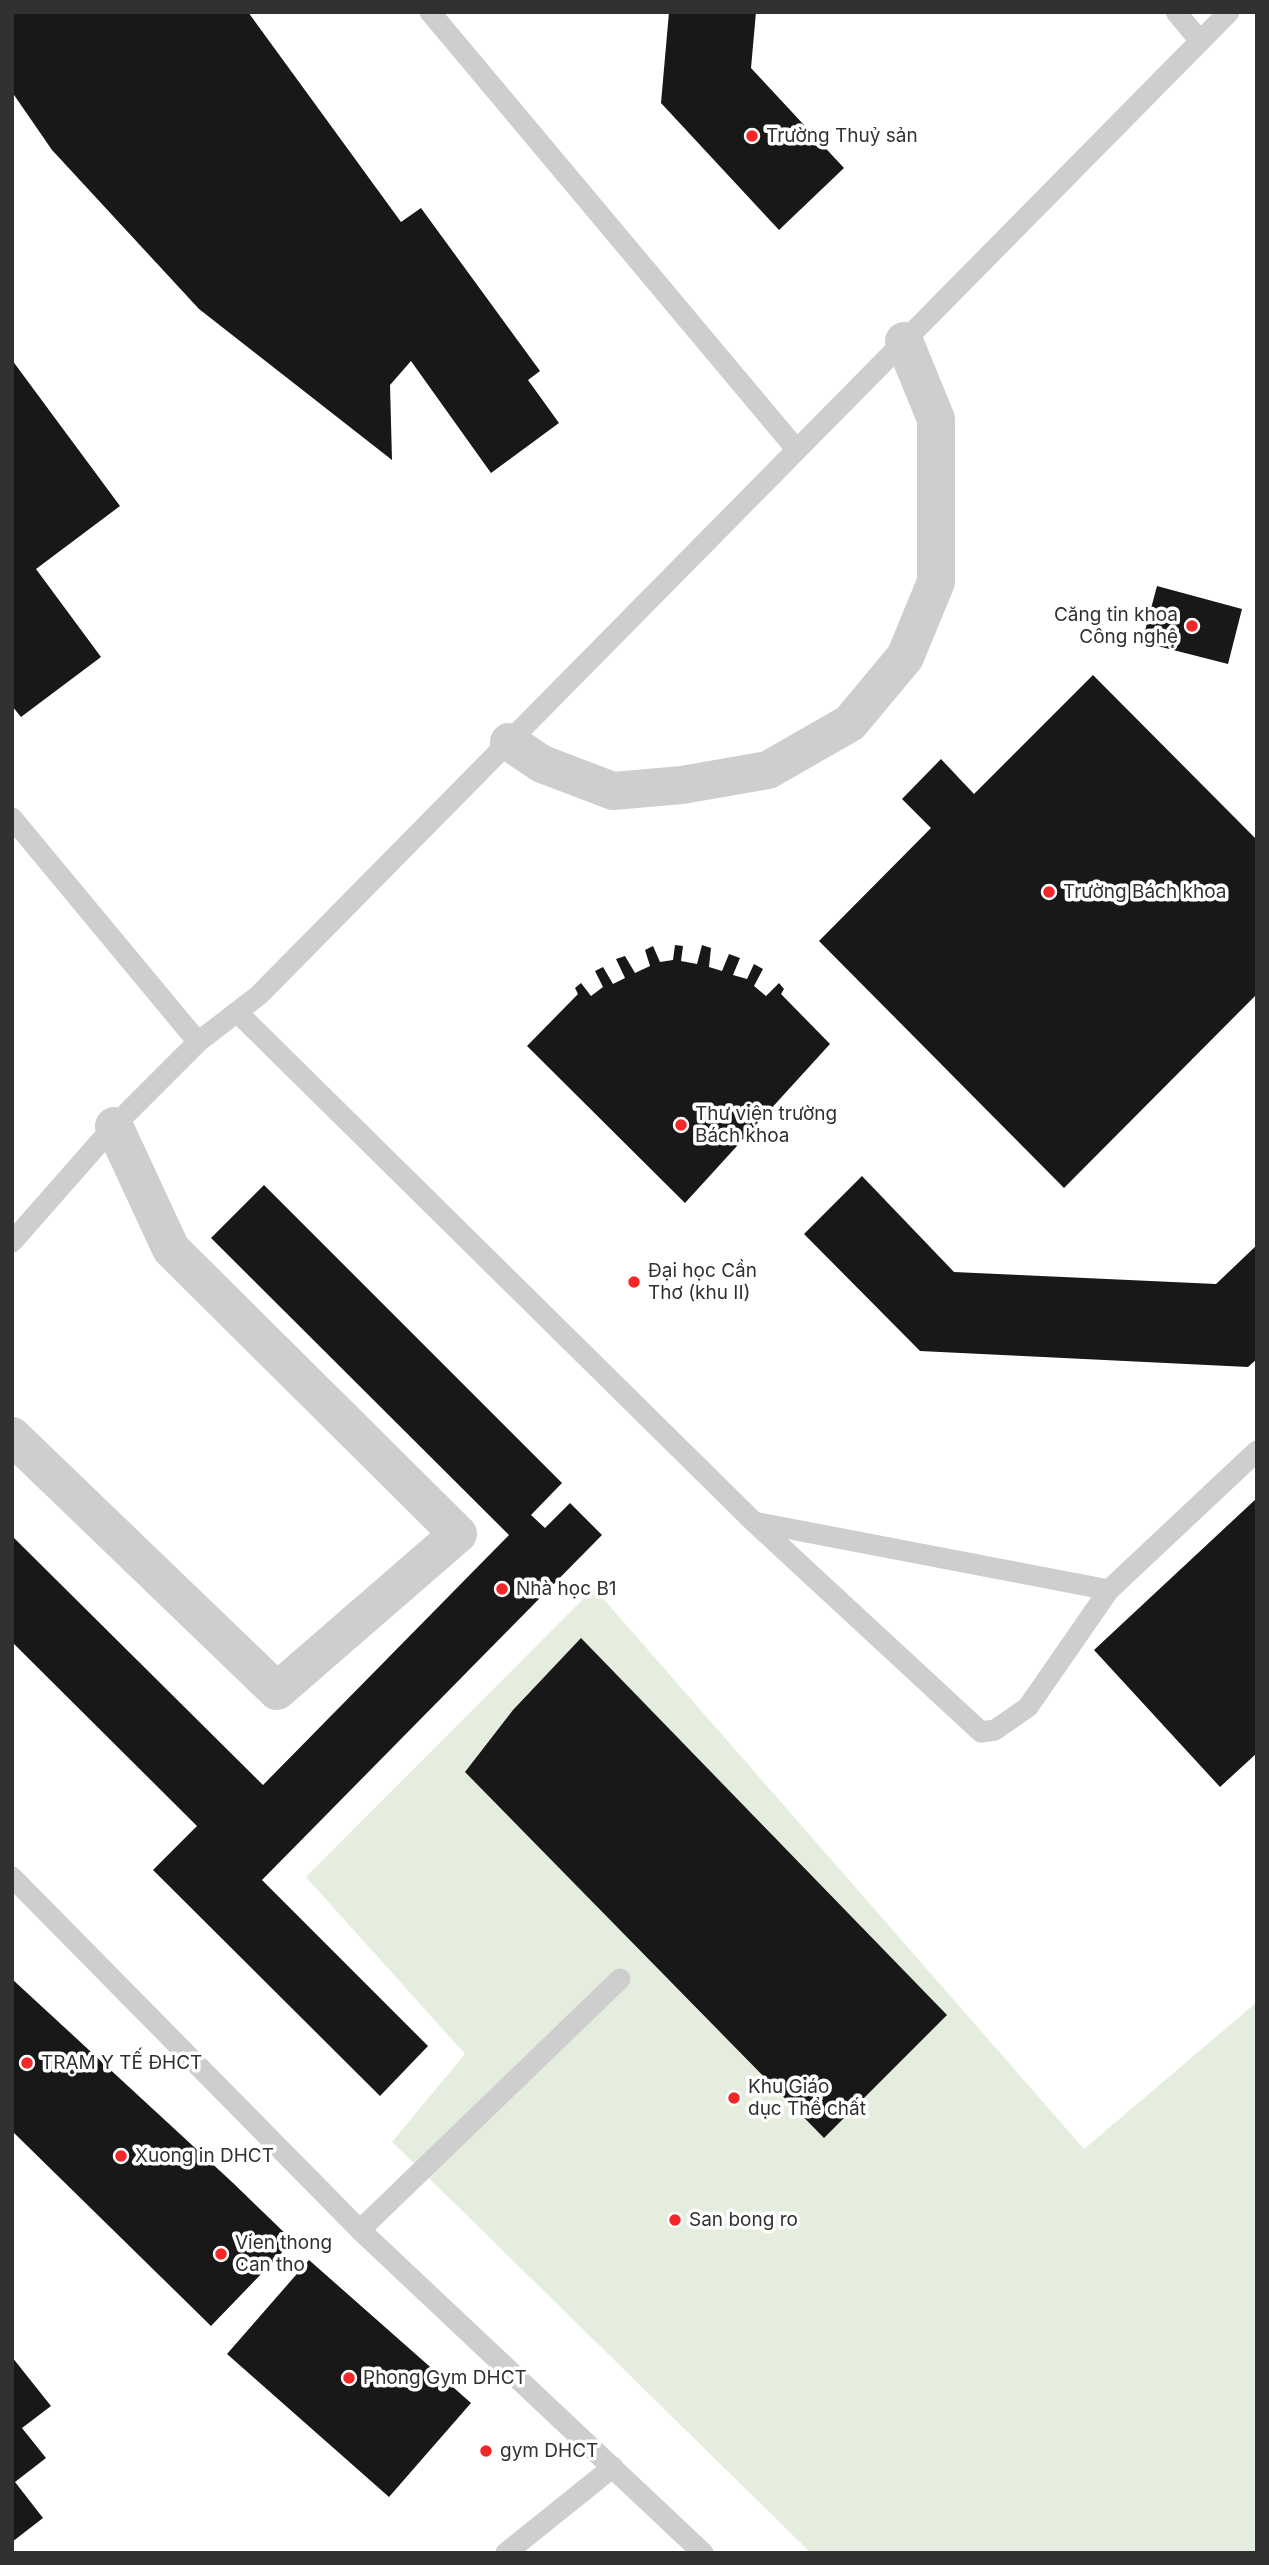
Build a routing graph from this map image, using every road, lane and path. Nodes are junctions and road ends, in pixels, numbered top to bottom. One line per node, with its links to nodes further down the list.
1 (430, 12): 6 (lane)
2 (1176, 12): 4 (lane)
3 (1228, 12): 4 (lane)
4 (1200, 41): 5 (lane)
5 (904, 341): 6 (lane); 7 (street)
6 (797, 450): 7 (lane)
7 (509, 742): 9 (lane)
8 (12, 818): 10 (lane)
9 (237, 1012): 10 (lane); 15 (lane)
10 (198, 1042): 11 (lane)
11 (114, 1126): 12 (lane); 13 (street)
12 (12, 1242)
13 (12, 1436)
14 (1257, 1451): 16 (lane)
15 (754, 1522): 16 (lane); 16 (lane)
16 (1109, 1590)
17 (12, 1877): 19 (lane)
18 (620, 1979): 19 (lane)
19 (360, 2230): 20 (lane)
20 (612, 2467): 21 (lane); 22 (lane)
21 (506, 2553)
22 (703, 2553)

